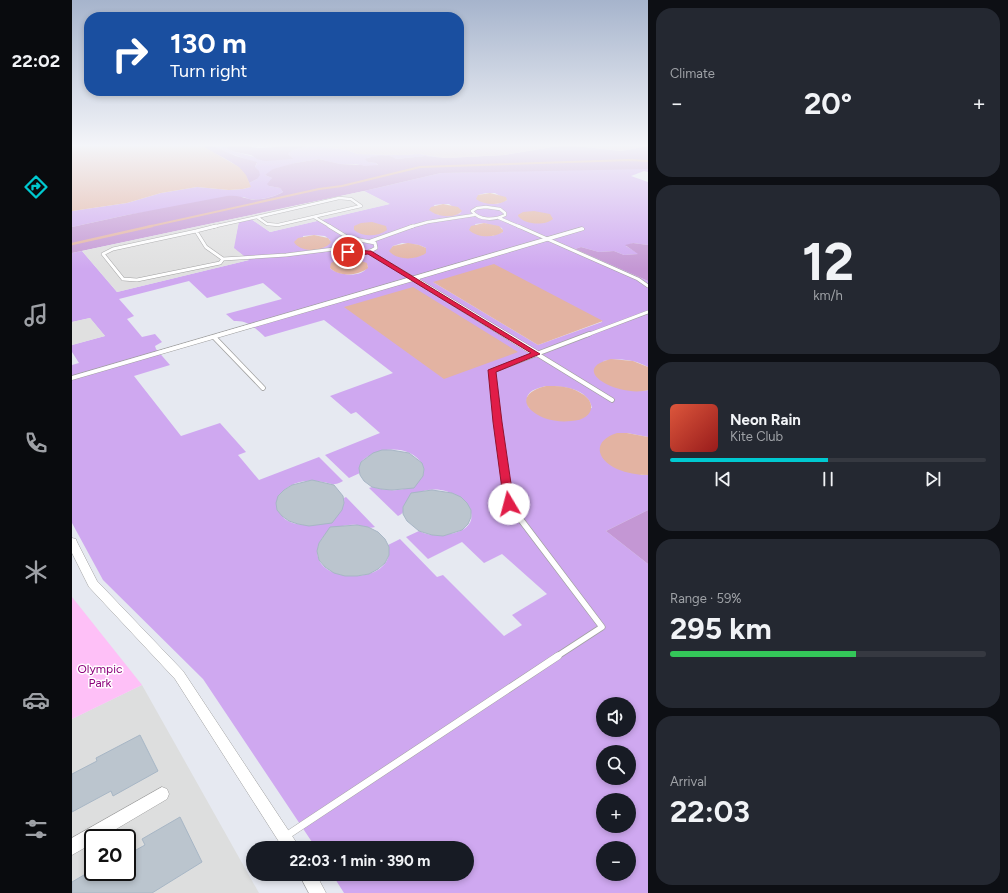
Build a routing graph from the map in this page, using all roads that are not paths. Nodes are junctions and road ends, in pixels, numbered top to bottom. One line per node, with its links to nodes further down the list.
1 (474, 215): 4 (lane); 4 (lane); 9 (lane)
2 (256, 216): 3 (lane); 3 (lane); 6 (lane)
3 (313, 217): 8 (lane)
4 (499, 218): 7 (lane)
5 (582, 229): 7 (street)
6 (196, 231): 12 (lane); 12 (lane)
7 (546, 239): 13 (street); 14 (lane)
8 (352, 240): 9 (lane); 10 (lane)
9 (371, 241): 11 (lane)
10 (342, 248): 11 (lane); 12 (lane)
11 (369, 252): 13 (lane)
12 (223, 259)
13 (413, 278): 16 (street); 17 (street)
14 (648, 286)
15 (648, 312): 17 (lane)
16 (214, 337): 18 (street); 19 (lane)
17 (536, 354): 20 (lane); 23 (lane)
18 (72, 378)
19 (263, 388)
20 (612, 400)
21 (72, 542): 23 (street)
22 (162, 794): 25 (street)
23 (286, 836): 24 (street)
24 (288, 841)
25 (72, 847)
26 (311, 881): 27 (street)
27 (318, 893)

